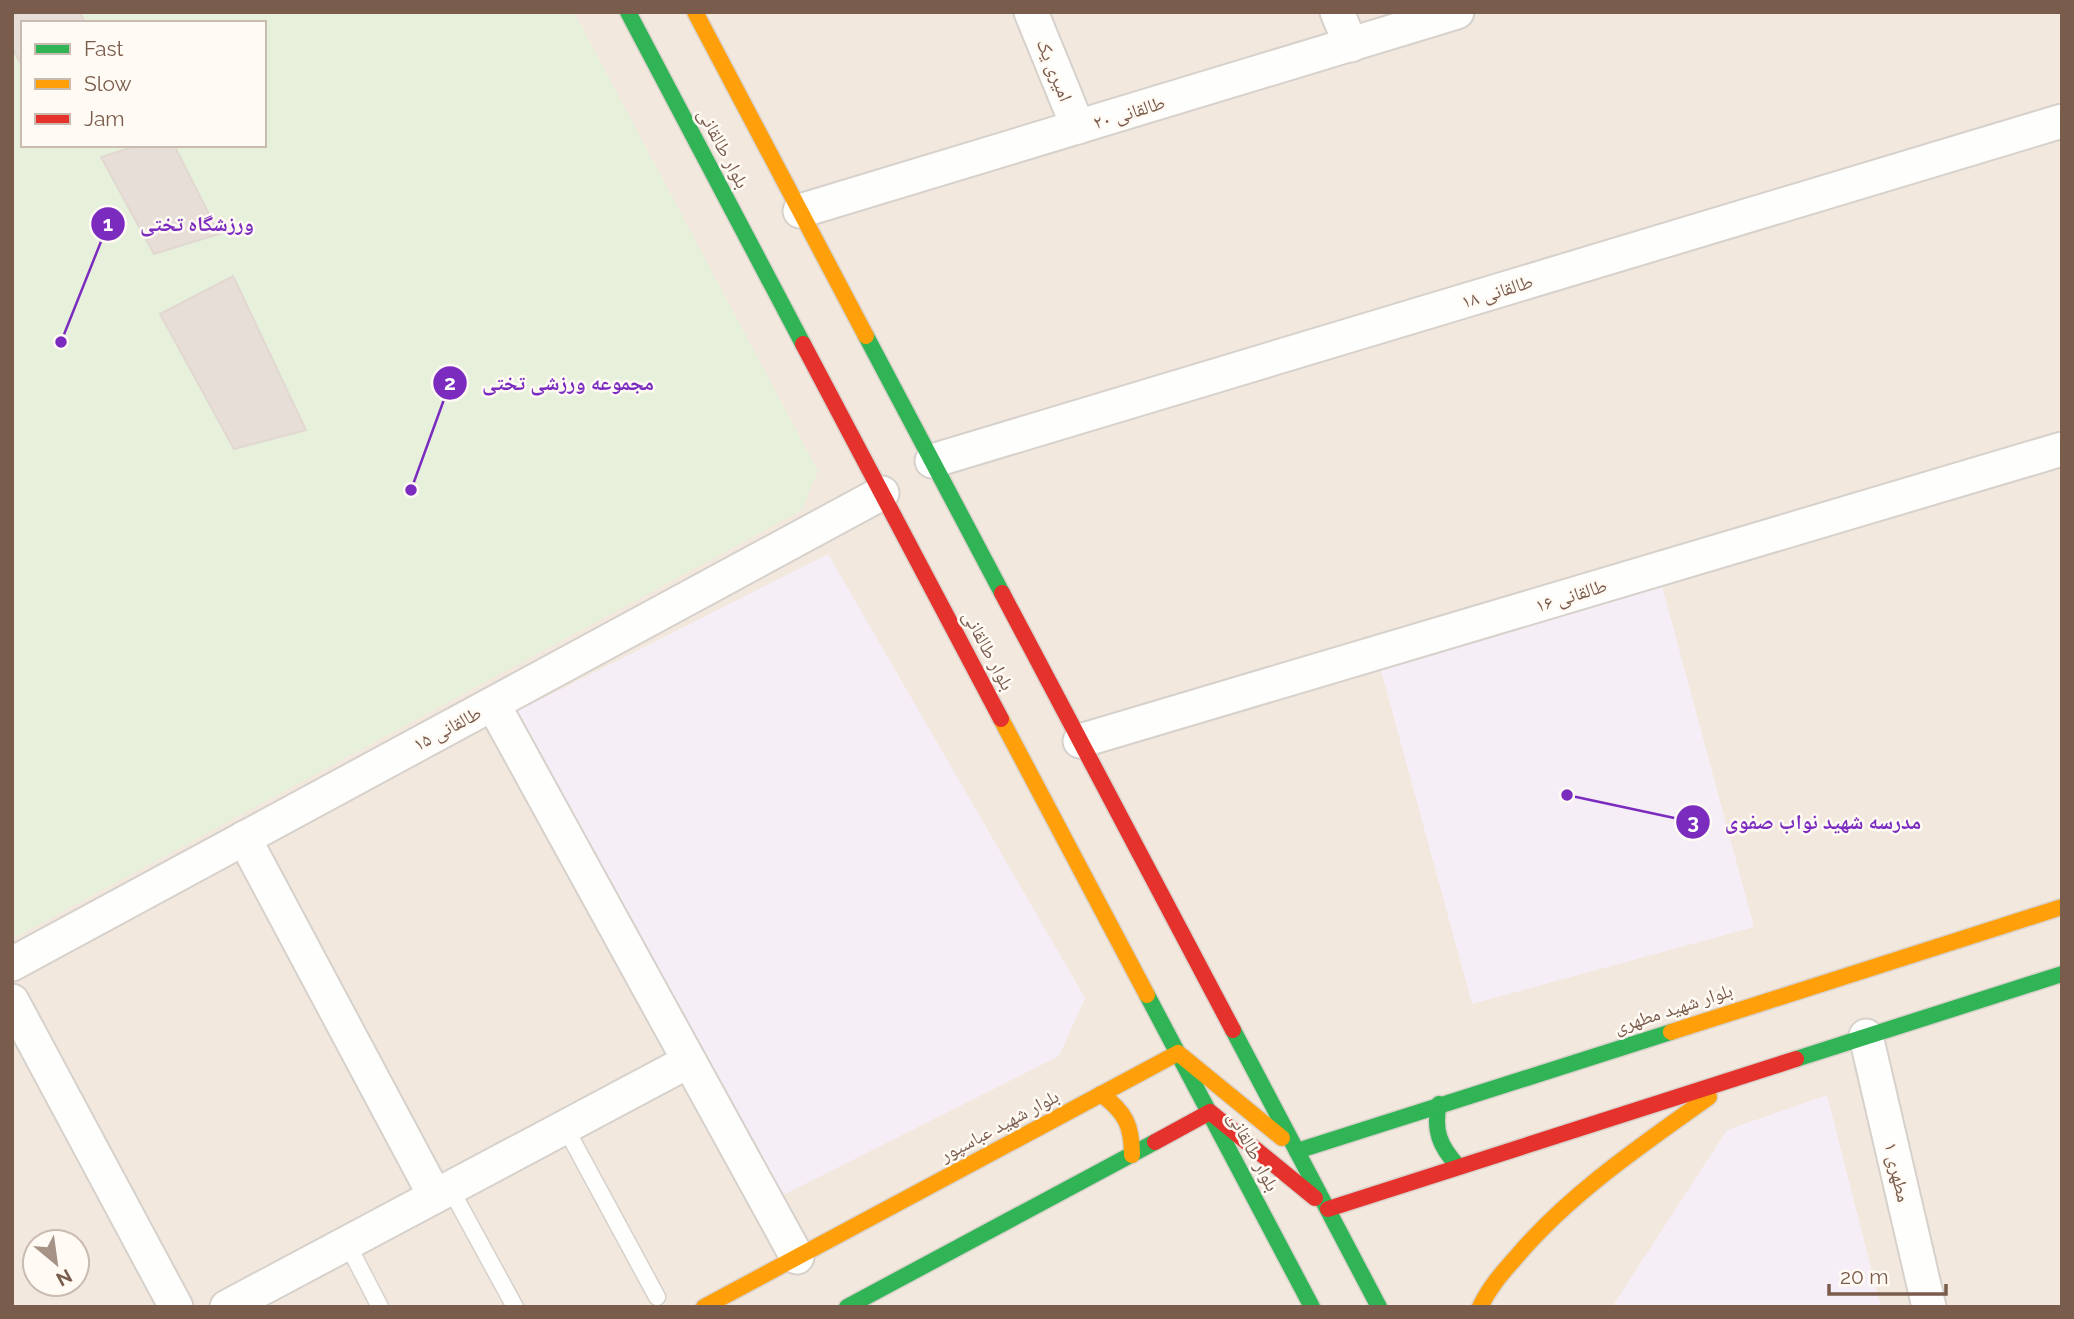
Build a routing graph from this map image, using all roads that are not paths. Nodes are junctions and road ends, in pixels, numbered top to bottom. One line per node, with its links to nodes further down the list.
1 (628, 12): 12 (main road, بلوار طالقانی)
2 (695, 12): 9 (main road, بلوار طالقانی)
3 (1031, 12): 8 (street, امیری یک)
4 (1337, 12): 6 (street)
5 (1457, 12): 6 (street, طالقانی ۲۰)
6 (1350, 45): 8 (street, طالقانی ۲۰)
7 (2062, 121): 11 (street, طالقانی ۱۸)
8 (1078, 127): 9 (street, طالقانی ۲۰)
9 (800, 211): 11 (main road, بلوار طالقانی)
10 (2062, 449): 14 (street, طالقانی ۱۶)
11 (932, 461): 14 (main road, بلوار طالقانی)
12 (882, 493): 13 (street, طالقانی ۱۵); 21 (main road, بلوار طالقانی)
13 (493, 704): 15 (street, طالقانی ۱۵); 22 (street)
14 (1080, 741): 28 (main road, بلوار طالقانی)
15 (244, 838): 17 (street, طالقانی ۱۵); 31 (street)
16 (2062, 907): 25 (main road, بلوار شهید مطهری)
17 (12, 964)
18 (2062, 974): 20 (main road)
19 (12, 1001): 38 (street)
20 (1866, 1036): 23 (main road); 45 (street, مطهری ۱)
21 (1178, 1053): 24 (main road, بلوار شهید عباسپور); 26 (main road, بلوار طالقانی); 28 (main road)
22 (689, 1061): 27 (street); 34 (street)
23 (1733, 1079): 30 (main road); 44 (main road)
24 (1101, 1094): 29 (main road); 34 (main road, بلوار شهید عباسپور)
25 (1439, 1104): 28 (main road, بلوار شهید مطهری); 30 (main road)
26 (1210, 1112): 29 (main road); 32 (main road); 37 (main road, بلوار طالقانی)
27 (565, 1127): 31 (street); 35 (lane)
28 (1297, 1151): 32 (main road, بلوار طالقانی)
29 (1132, 1155): 42 (main road)
30 (1458, 1166): 32 (main road)
31 (442, 1192): 33 (street); 40 (lane)
32 (1328, 1209): 43 (main road, بلوار طالقانی)
33 (347, 1243): 36 (street); 39 (lane)
34 (797, 1257): 41 (main road, بلوار شهید عباسپور)
35 (657, 1297)
36 (235, 1305)
37 (1311, 1306)
38 (176, 1307)
39 (380, 1307)
40 (515, 1307)
41 (704, 1307)
42 (847, 1307)
43 (1379, 1307)
44 (1480, 1307)
45 (1929, 1307)

